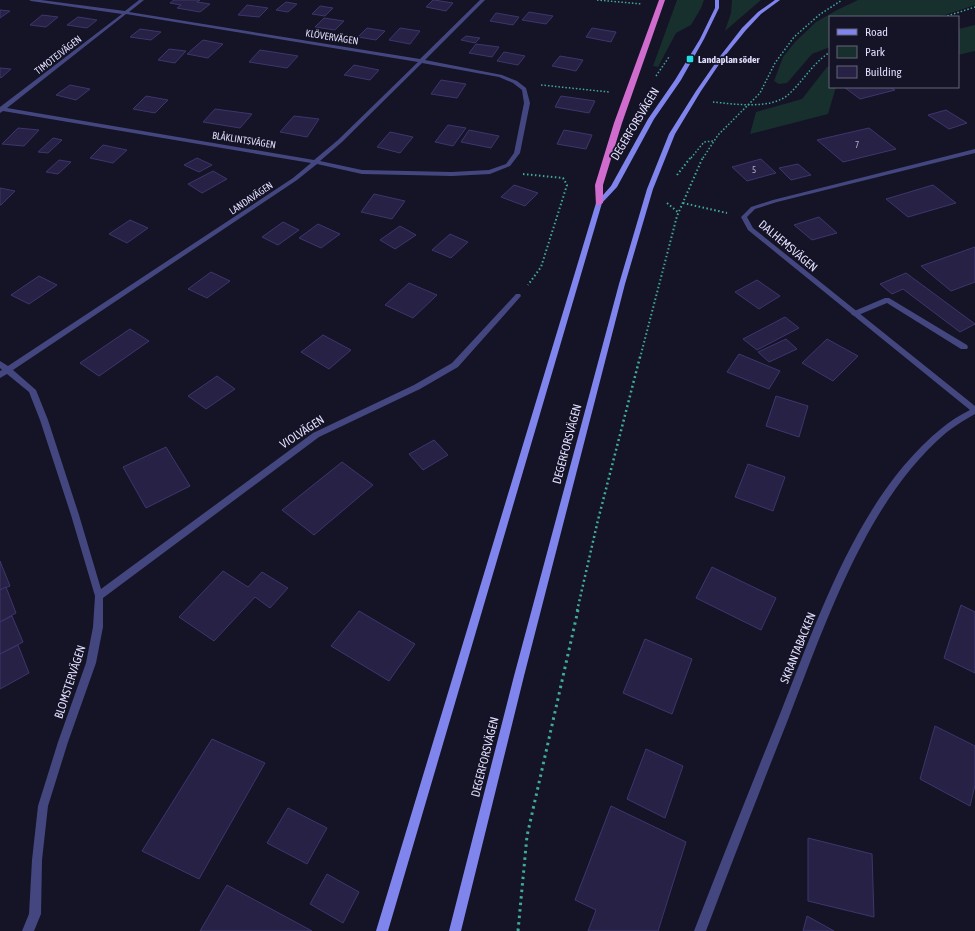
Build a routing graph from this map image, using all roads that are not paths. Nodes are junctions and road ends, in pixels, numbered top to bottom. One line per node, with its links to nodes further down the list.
1 (32, 0): 7 (street, KLÖVERVÄGEN)
2 (142, 0): 7 (street, TIMOTEJVÄGEN)
3 (483, 0): 8 (street, LANDAVÄGEN)
4 (662, 0): 13 (highway)
5 (717, 0): 13 (main road, DEGERFORSVÄGEN)
6 (778, 0): 24 (main road, DEGERFORSVÄGEN)
7 (126, 13): 8 (street, KLÖVERVÄGEN); 9 (street, TIMOTEJVÄGEN)
8 (422, 61): 11 (street, LANDAVÄGEN); 12 (street, KLÖVERVÄGEN)
9 (1, 110): 11 (street, BLÅKLINTSVÄGEN)
10 (975, 151): 15 (street, DALHEMSVÄGEN)
11 (317, 162): 12 (street, BLÅKLINTSVÄGEN); 18 (street, LANDAVÄGEN)
12 (488, 172)
13 (599, 203): 23 (main road, DEGERFORSVÄGEN)
14 (518, 296): 21 (street, VIOLVÄGEN)
15 (854, 314): 16 (street); 20 (street, DALHEMSVÄGEN)
16 (964, 347)
17 (0, 364): 18 (street, BLOMSTERVÄGEN)
18 (9, 370): 19 (street, LANDAVÄGEN); 21 (street, BLOMSTERVÄGEN)
19 (0, 375)
20 (975, 410): 25 (street, SKRANTABACKEN)
21 (99, 596): 22 (street, BLOMSTERVÄGEN)
22 (28, 931)
23 (382, 931)
24 (455, 931)
25 (700, 931)

